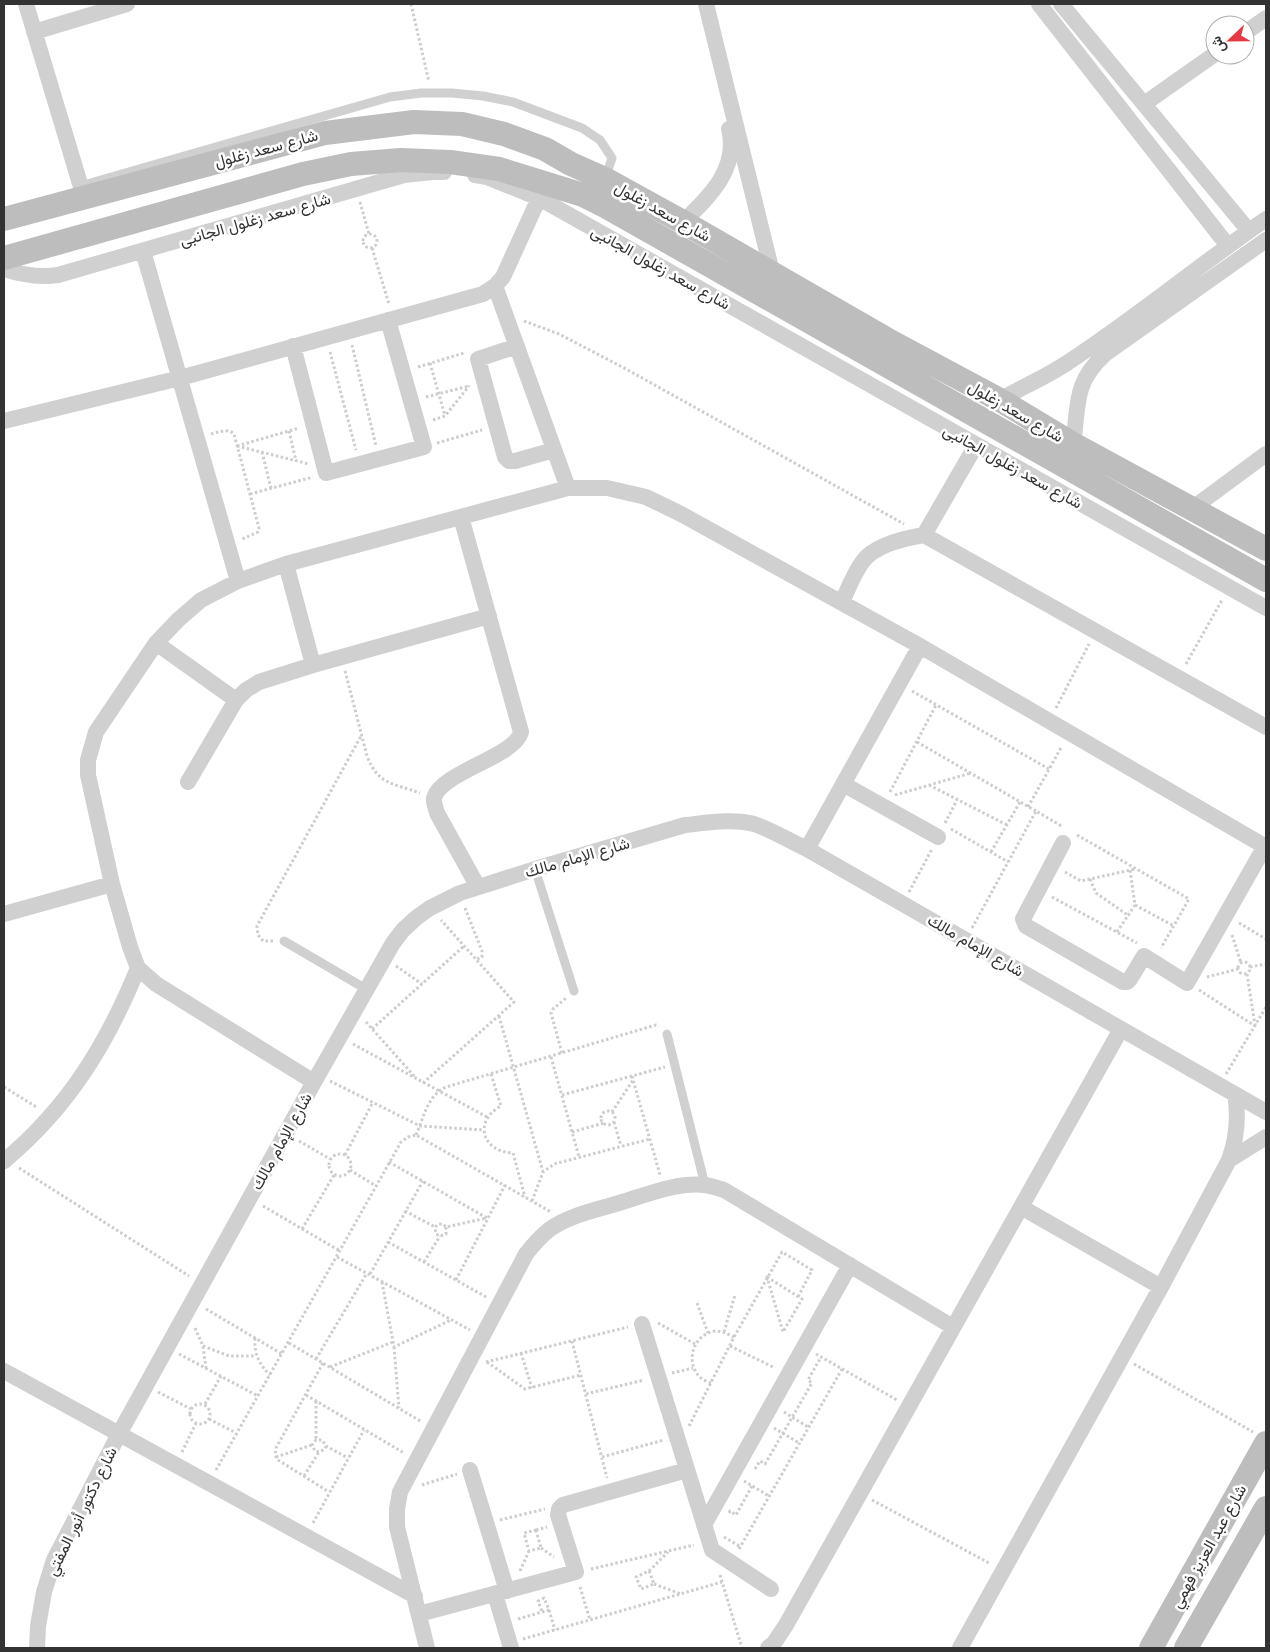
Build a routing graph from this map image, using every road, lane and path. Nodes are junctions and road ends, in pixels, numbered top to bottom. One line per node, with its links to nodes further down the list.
1 (26, 4): 10 (street)
2 (127, 4): 10 (street)
3 (411, 4): 12 (path)
4 (697, 4): 20 (street)
5 (706, 4): 29 (street)
6 (1039, 4): 24 (street)
7 (1061, 4): 13 (street)
8 (1266, 18): 9 (street)
9 (1255, 26)
10 (34, 32): 16 (street)
11 (1205, 61): 13 (street)
12 (432, 93): 14 (lane); 16 (lane)
13 (1144, 104): 21 (street)
14 (605, 179): 16 (main road, شارع سعد زغلول); 20 (main road, شارع سعد زغلول)
15 (357, 189): 17 (street, شارع سعد زغلول الجانبى); 22 (path); 26 (street, شارع سعد زغلول الجانبى)
16 (82, 192): 18 (main road, شارع سعد زغلول)
17 (539, 198): 30 (street); 56 (street, شارع سعد زغلول الجانبى)
18 (5, 217)
19 (1266, 219): 21 (street)
20 (683, 222): 29 (main road, شارع سعد زغلول)
21 (1249, 231): 24 (street)
22 (369, 234): 25 (path); 25 (path)
23 (1266, 240): 55 (street)
24 (1228, 246): 47 (street)
25 (372, 248): 32 (path)
26 (143, 251): 28 (street, شارع سعد زغلول الجانبى); 42 (street)
27 (4, 258): 37 (main road, شارع سعد زغلول)
28 (4, 269)
29 (772, 272): 37 (main road, شارع سعد زغلول)
30 (495, 286): 31 (street); 32 (street)
31 (505, 313): 36 (street); 71 (path)
32 (391, 319): 33 (street); 41 (street)
33 (348, 331): 34 (street); 62 (path)
34 (326, 337): 35 (street); 64 (path)
35 (293, 346): 42 (street); 50 (street)
36 (517, 346): 39 (street); 59 (street)
37 (883, 350): 47 (main road, شارع سعد زغلول); 75 (main road, شارع سعد زغلول)
38 (462, 354): 39 (path); 39 (path); 40 (path)
39 (471, 360): 52 (street)
40 (430, 364): 41 (path); 45 (path)
41 (402, 372): 46 (street)
42 (180, 378): 49 (street); 54 (street)
43 (468, 378): 44 (path)
44 (470, 386): 45 (path); 48 (path)
45 (439, 394): 46 (path); 48 (path)
46 (411, 400): 51 (street)
47 (1000, 400): 55 (main road, شارع سعد زغلول)
48 (445, 416): 51 (path)
49 (4, 421)
50 (313, 424): 53 (path); 65 (street)
51 (418, 425): 58 (street)
52 (497, 426): 58 (path); 59 (street)
53 (289, 431): 57 (path); 63 (path)
54 (196, 437): 57 (path); 72 (street)
55 (1073, 444): 69 (main road, شارع سعد زغلول)
56 (976, 445): 71 (street); 77 (street, شارع سعد زغلول الجانبى)
57 (237, 446): 60 (path); 68 (path)
58 (424, 446): 62 (street)
59 (554, 450): 67 (street)
60 (262, 452): 63 (path); 66 (path)
61 (1266, 454): 69 (street)
62 (379, 459): 64 (street)
63 (296, 461): 65 (path)
64 (360, 464): 65 (street)
65 (325, 471): 66 (path)
66 (271, 488): 68 (path)
67 (568, 488): 70 (street); 78 (street)
68 (250, 494): 72 (path)
69 (1194, 508): 73 (main road, شارع سعد زغلول)
70 (462, 518): 74 (street); 80 (street)
71 (924, 535): 78 (street); 81 (street)
72 (227, 545): 76 (street)
73 (1266, 549)
74 (286, 564): 76 (street); 85 (street)
75 (1266, 580)
76 (238, 581): 82 (street)
77 (1230, 587): 79 (street, شارع سعد زغلول الجانبى); 86 (path)
78 (842, 602): 83 (street)
79 (1266, 608)
80 (488, 616): 84 (street); 100 (street)
81 (1096, 632): 86 (street); 90 (path)
82 (156, 643): 88 (street); 116 (street)
83 (920, 646): 87 (street); 90 (street)
84 (341, 657): 85 (street); 93 (path)
85 (313, 665): 88 (street)
86 (1179, 678): 91 (street)
87 (899, 683): 89 (path); 98 (street)
88 (236, 700): 97 (street)
89 (936, 705): 94 (path); 95 (path)
90 (1049, 722): 92 (street)
91 (1266, 727)
92 (1069, 733): 95 (path); 107 (street)
93 (361, 736): 100 (path); 129 (path)
94 (917, 742): 96 (path); 99 (path)
95 (1049, 769): 102 (path)
96 (971, 774): 99 (path); 101 (path)
97 (188, 782)
98 (843, 784): 105 (street); 108 (street)
99 (929, 786): 104 (path)
100 (434, 798): 117 (street)
101 (1020, 802): 102 (path); 104 (path)
102 (1028, 807): 103 (path)
103 (1036, 812): 110 (path); 113 (path)
104 (1006, 825): 109 (path)
105 (941, 831): 109 (path)
106 (1063, 843): 111 (street)
107 (1266, 846): 123 (street)
108 (807, 849): 112 (street, شارع الإمام مالك); 128 (street, شارع الإمام مالك)
109 (991, 852): 110 (path)
110 (1008, 862): 128 (path)
111 (1052, 864): 115 (path); 118 (street)
112 (535, 869): 117 (street, شارع الإمام مالك); 143 (lane)
113 (1136, 869): 114 (path); 125 (path)
114 (1130, 870): 115 (path); 120 (path)
115 (1090, 879): 124 (path)
116 (112, 884): 122 (street); 137 (street)
117 (478, 887): 119 (street, شارع الإمام مالك)
118 (1038, 890): 126 (path); 133 (street)
119 (460, 893): 121 (street, شارع الإمام مالك); 132 (path)
120 (1136, 904): 124 (path); 125 (path)
121 (430, 908): 130 (path); 131 (street, شارع الإمام مالك)
122 (4, 914)
123 (1226, 915): 127 (path); 134 (path); 140 (street)
124 (1129, 916): 126 (path)
125 (1174, 926): 133 (path)
126 (1117, 932): 133 (path)
127 (1266, 939)
128 (966, 940): 149 (street, شارع الإمام مالك)
129 (284, 941): 142 (lane)
130 (464, 946): 132 (path); 141 (path)
131 (384, 958): 141 (path); 142 (street, شارع الإمام مالك)
132 (476, 959): 146 (path)
133 (1148, 959): 140 (street)
134 (1241, 963): 136 (path); 138 (path)
135 (1266, 964): 136 (path)
136 (1250, 967): 139 (path)
137 (138, 968): 157 (street); 169 (street)
138 (1238, 969): 139 (path); 140 (path)
139 (1247, 974): 147 (path)
140 (1187, 983): 147 (path)
141 (422, 984): 148 (path)
142 (366, 990): 145 (street, شارع الإمام مالك)
143 (574, 991): 152 (path)
144 (1266, 1007): 147 (path)
145 (355, 1010): 148 (path); 151 (street, شارع الإمام مالك)
146 (498, 1016): 155 (path); 160 (path)
147 (1255, 1026): 161 (path)
148 (372, 1029): 159 (path)
149 (1121, 1029): 161 (street, شارع الإمام مالك); 198 (street)
150 (667, 1034): 152 (path); 154 (lane)
151 (340, 1037): 157 (street, شارع الإمام مالك); 159 (path)
152 (562, 1053): 153 (path)
153 (551, 1057): 155 (path); 164 (path)
154 (675, 1064): 158 (path); 191 (lane)
155 (513, 1067): 156 (path); 188 (path)
156 (490, 1074): 163 (path); 170 (path)
157 (316, 1078): 166 (path); 176 (street, شارع الإمام مالك)
158 (633, 1078): 164 (path); 167 (path); 179 (path)
159 (417, 1080): 160 (path)
160 (423, 1083): 163 (path)
161 (1220, 1085): 165 (street, شارع الإمام مالك)
162 (4, 1088): 169 (path)
163 (438, 1091): 170 (path); 173 (path)
164 (562, 1094): 175 (path)
165 (1235, 1094): 168 (street, شارع الإمام مالك); 185 (street)
166 (373, 1102): 173 (path); 181 (path)
167 (612, 1112): 171 (path); 172 (path)
168 (1266, 1112)
169 (51, 1116): 184 (street)
170 (487, 1117): 174 (path)
171 (614, 1122): 172 (path); 180 (path)
172 (604, 1124): 175 (path)
173 (420, 1126): 174 (path); 177 (path)
174 (484, 1130): 195 (path)
175 (572, 1132): 182 (path)
176 (286, 1133): 183 (path); 196 (street, شارع الإمام مالك)
177 (416, 1136): 186 (path); 193 (path)
178 (1266, 1138): 185 (street)
179 (650, 1139): 180 (path); 194 (path)
180 (621, 1146): 182 (path)
181 (345, 1155): 183 (path); 187 (path)
182 (579, 1157): 188 (path)
183 (330, 1159): 189 (path)
184 (5, 1160): 215 (path)
185 (1229, 1160): 216 (street)
186 (390, 1162): 190 (path); 192 (path)
187 (350, 1170): 189 (path); 192 (path)
188 (543, 1172): 197 (path)
189 (334, 1175): 204 (path)
190 (423, 1181): 199 (path); 200 (path)
191 (705, 1185): 194 (street); 210 (street)
192 (376, 1186): 207 (path)
193 (504, 1186): 195 (path); 200 (path)
194 (664, 1190): 201 (street)
195 (525, 1197): 197 (path)
196 (250, 1198): 204 (path); 215 (street, شارع الإمام مالك)
197 (532, 1201): 201 (path)
198 (1021, 1207): 216 (street); 224 (street)
199 (405, 1211): 202 (path); 206 (path)
200 (488, 1218): 203 (path); 213 (path)
201 (566, 1220): 220 (street)
202 (436, 1227): 203 (path); 205 (path)
203 (446, 1227): 205 (path)
204 (302, 1229): 207 (path)
205 (440, 1236): 209 (path)
206 (388, 1242): 209 (path); 211 (path)
207 (340, 1251): 208 (path)
208 (337, 1256): 211 (path); 232 (path)
209 (424, 1262): 213 (path)
210 (850, 1265): 224 (street); 238 (street)
211 (368, 1274): 214 (path); 244 (path)
212 (767, 1277): 218 (path); 218 (path); 218 (path); 228 (path)
213 (456, 1280): 220 (path)
214 (382, 1281): 222 (path); 231 (path)
215 (202, 1284): 221 (street, شارع الإمام مالك)
216 (1161, 1287): 242 (street)
217 (736, 1294): 225 (path)
218 (798, 1297)
219 (697, 1302): 226 (path)
220 (499, 1304): 227 (street)
221 (189, 1308): 229 (path); 234 (path); 236 (street, شارع الإمام مالك)
222 (451, 1320): 227 (path); 237 (path)
223 (642, 1324): 230 (path); 233 (path); 257 (street)
224 (953, 1327): 267 (street)
225 (724, 1332): 226 (path); 228 (path)
226 (708, 1333): 233 (path)
227 (482, 1337): 248 (street)
228 (734, 1337): 235 (path)
229 (255, 1338): 240 (path); 241 (path)
230 (572, 1341): 239 (path); 254 (path)
231 (393, 1342): 237 (path); 247 (path)
232 (289, 1343): 240 (path); 244 (path)
233 (695, 1344): 250 (path)
234 (203, 1346): 241 (path); 249 (path)
235 (730, 1346): 255 (path); 258 (path)
236 (167, 1347): 249 (path); 259 (street, شارع الإمام مالك)
237 (394, 1347): 268 (path)
238 (804, 1348): 243 (path); 255 (street)
239 (521, 1353): 245 (path); 260 (path)
240 (282, 1354): 253 (path)
241 (256, 1356): 253 (path)
242 (1121, 1356): 280 (path); 314 (street)
243 (821, 1357): 251 (path); 270 (path)
244 (316, 1359): 246 (path)
245 (487, 1362): 248 (path); 260 (path)
246 (323, 1363): 247 (path); 262 (path)
247 (330, 1367): 268 (path)
248 (466, 1367): 275 (street)
249 (206, 1368): 256 (path)
250 (694, 1368): 257 (path); 258 (path)
251 (842, 1368): 267 (path); 274 (path)
252 (4, 1371): 279 (street)
253 (270, 1375): 263 (path)
254 (581, 1375): 260 (path); 261 (path)
255 (788, 1375): 266 (street)
256 (220, 1376): 263 (path); 265 (path)
257 (658, 1376): 261 (path); 282 (street)
258 (711, 1383): 282 (path)
259 (146, 1386): 269 (path); 279 (street, شارع الإمام مالك)
260 (532, 1388)
261 (586, 1394): 288 (path)
262 (306, 1395): 264 (path); 287 (path)
263 (258, 1396): 277 (path)
264 (316, 1401): 276 (path); 281 (path)
265 (205, 1404): 269 (path); 271 (path)
266 (772, 1405): 270 (path); 272 (street)
267 (909, 1406): 302 (street)
268 (399, 1408): 275 (path)
269 (191, 1409): 273 (path)
270 (792, 1417): 274 (path); 278 (path)
271 (209, 1419): 273 (path); 277 (path)
272 (763, 1421): 278 (path); 294 (street)
273 (196, 1423): 291 (path)
274 (808, 1428): 283 (path)
275 (433, 1429): 290 (street)
276 (364, 1430): 289 (path); 290 (path)
277 (236, 1433): 297 (path)
278 (783, 1433): 283 (path); 296 (path)
279 (119, 1434): 291 (street); 330 (street, شارع دكتور أنور المفتي)
280 (1262, 1439): 335 (main road, شارع عبد العزيز فهمي)
281 (316, 1440): 284 (path); 285 (path)
282 (678, 1440): 288 (path); 293 (street)
283 (800, 1443): 303 (path)
284 (312, 1445): 286 (path); 287 (path)
285 (326, 1446): 286 (path); 289 (path)
286 (319, 1452): 295 (path)
287 (276, 1457): 295 (path)
288 (602, 1457): 301 (path)
289 (348, 1458): 299 (path)
290 (416, 1460): 300 (street)
291 (175, 1465): 297 (street)
292 (470, 1470): 300 (path); 307 (street)
293 (687, 1470): 301 (street); 308 (street)
294 (733, 1474): 296 (path); 308 (street)
295 (304, 1476): 299 (path)
296 (748, 1483): 298 (path)
297 (209, 1484): 310 (street)
298 (752, 1486): 303 (path); 306 (path)
299 (329, 1492): 310 (path)
300 (400, 1492): 322 (street)
301 (610, 1492): 304 (street)
302 (860, 1494): 314 (path); 333 (street)
303 (769, 1496): 313 (path)
304 (562, 1505): 307 (path); 316 (street)
305 (1266, 1508): 336 (main road, شارع عبد العزيز فهمي)
306 (726, 1518)
307 (486, 1523): 320 (street)
308 (704, 1525): 311 (street)
309 (524, 1533): 309 (path)
310 (306, 1537): 322 (street)
311 (711, 1546): 312 (path); 313 (street); 317 (path)
312 (668, 1551): 315 (path); 316 (path)
313 (732, 1563): 319 (street)
314 (1002, 1570): 334 (street)
315 (649, 1571): 318 (path); 318 (path)
316 (576, 1572): 320 (street); 326 (path)
317 (722, 1582): 321 (path); 332 (path)
318 (654, 1584): 321 (path)
319 (771, 1589)
320 (501, 1592): 325 (street); 327 (street)
321 (682, 1594): 326 (path)
322 (415, 1596): 325 (street)
323 (549, 1610): 324 (path); 324 (path); 328 (path)
324 (542, 1612): 327 (path)
325 (419, 1614): 331 (street)
326 (590, 1620): 328 (path)
327 (504, 1624): 329 (street)
328 (555, 1630): 329 (path)
329 (510, 1645)
330 (37, 1648)
331 (427, 1648)
332 (742, 1648)
333 (768, 1648)
334 (960, 1648)
335 (1150, 1648)
336 (1186, 1648)

